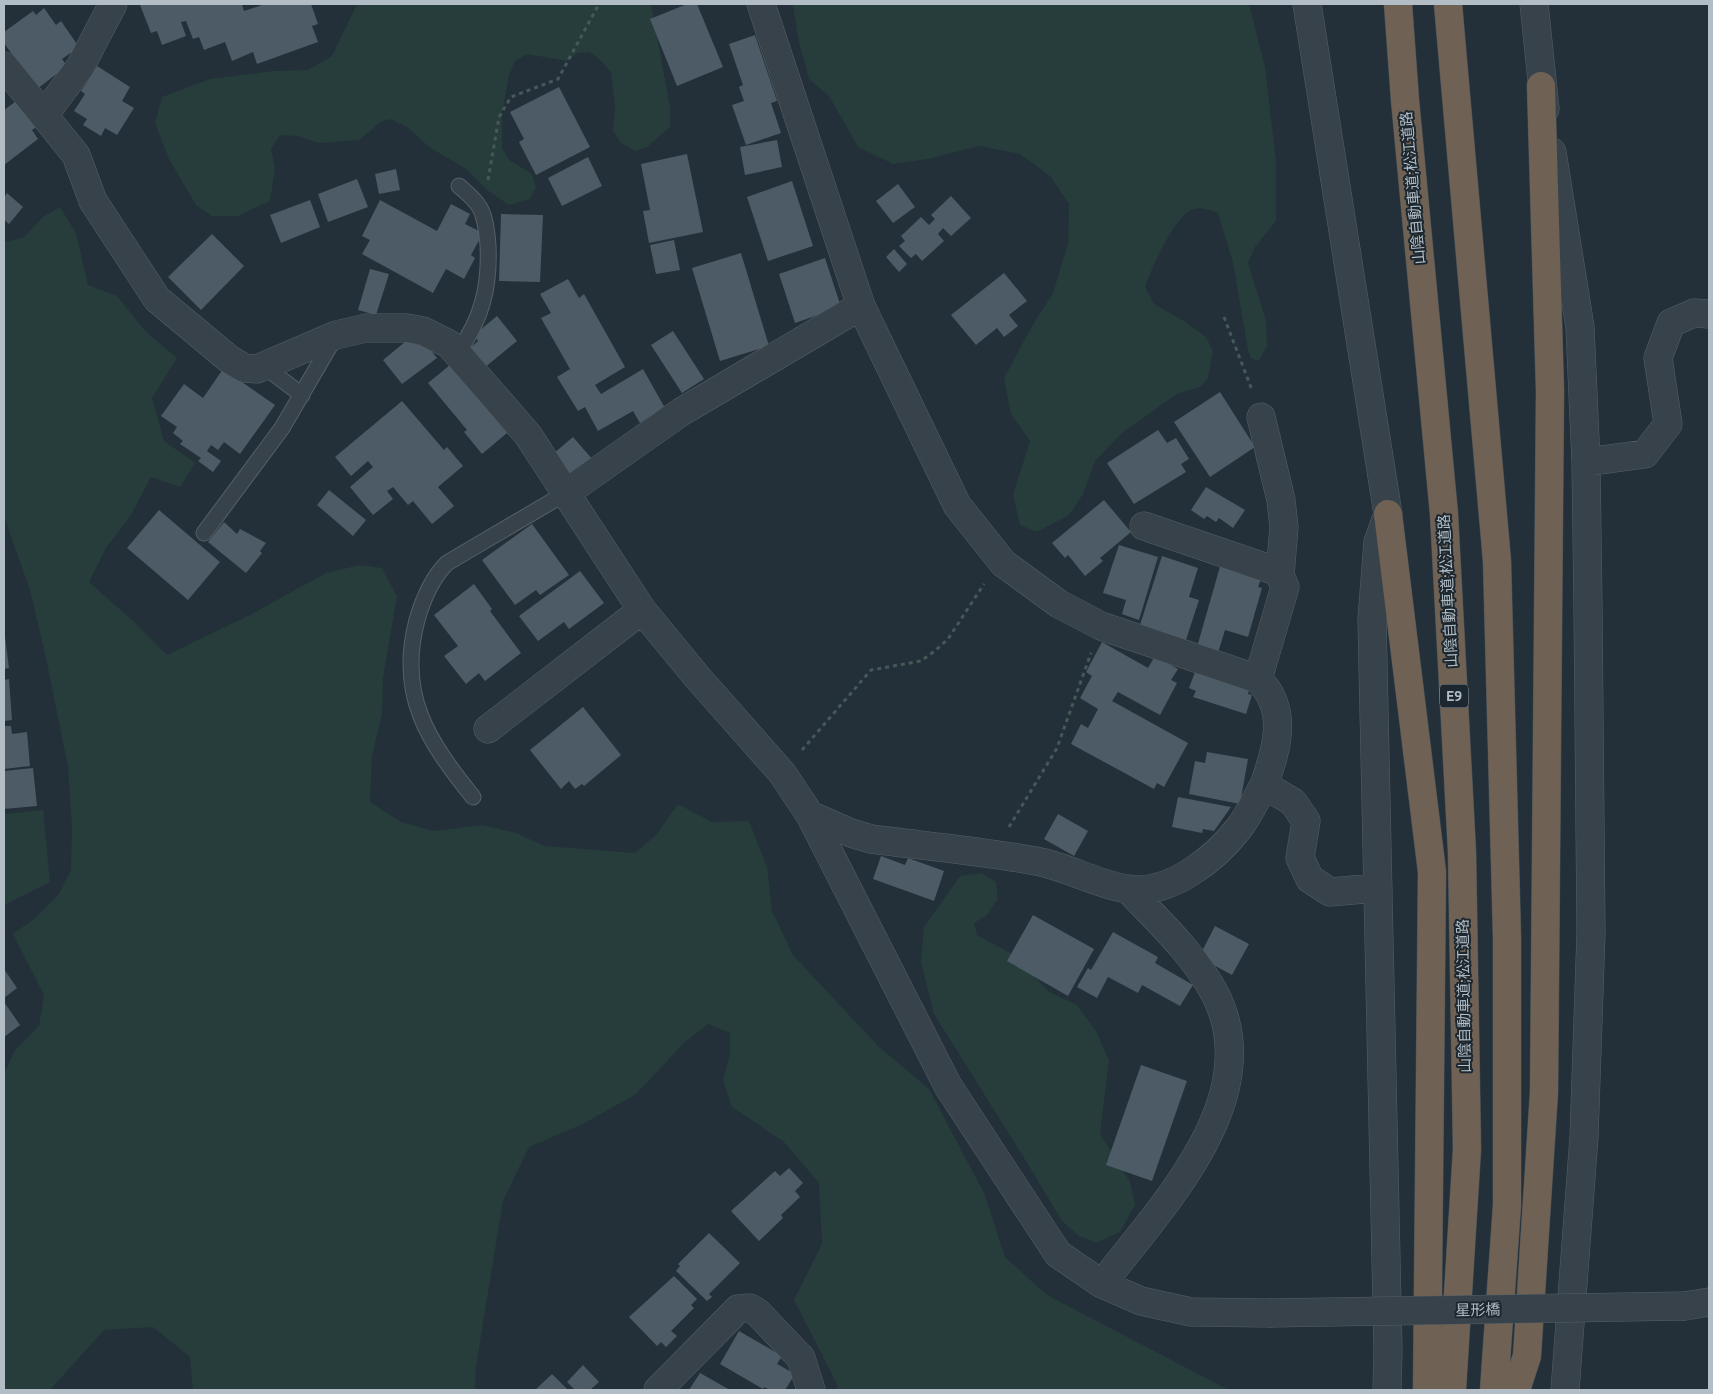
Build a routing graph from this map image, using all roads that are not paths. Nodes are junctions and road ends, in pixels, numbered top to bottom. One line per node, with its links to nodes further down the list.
1 (113, 4): 9 (street)
2 (761, 4): 11 (street)
3 (1306, 4): 20 (street)
4 (1398, 4): 38 (highway, 山陰自動車道;松江道路 / E9)
5 (1448, 4): 39 (highway)
6 (1534, 4): 8 (street)
7 (4, 66): 9 (street)
8 (1542, 86): 18 (street); 40 (highway)
9 (44, 115): 15 (street)
10 (459, 186): 14 (lane)
11 (861, 306): 19 (street); 25 (street)
12 (1709, 314): 18 (street)
13 (336, 335): 14 (street, 星形橋); 15 (street, 星形橋); 16 (lane)
14 (457, 353): 19 (street, 星形橋)
15 (265, 367): 16 (lane)
16 (302, 395): 22 (lane)
17 (1261, 417): 23 (street)
18 (1586, 462): 41 (street)
19 (566, 493): 24 (street, 星形橋); 28 (lane)
20 (1388, 514): 30 (street); 37 (highway)
21 (1144, 526): 23 (street)
22 (204, 533)
23 (1280, 575): 25 (street)
24 (642, 610): 26 (street); 29 (street, 星形橋)
25 (1258, 679): 27 (street)
26 (488, 729)
27 (1264, 785): 30 (street); 31 (street)
28 (473, 797)
29 (810, 815): 31 (street); 32 (street, 星形橋)
30 (1377, 888): 36 (street)
31 (1128, 889): 32 (street)
32 (1102, 1284): 33 (street, 星形橋, bridge)
33 (1697, 1304)
34 (658, 1390): 35 (street)
35 (810, 1390)
36 (1387, 1390)
37 (1428, 1390)
38 (1452, 1390)
39 (1494, 1390)
40 (1516, 1390)
41 (1565, 1390)

